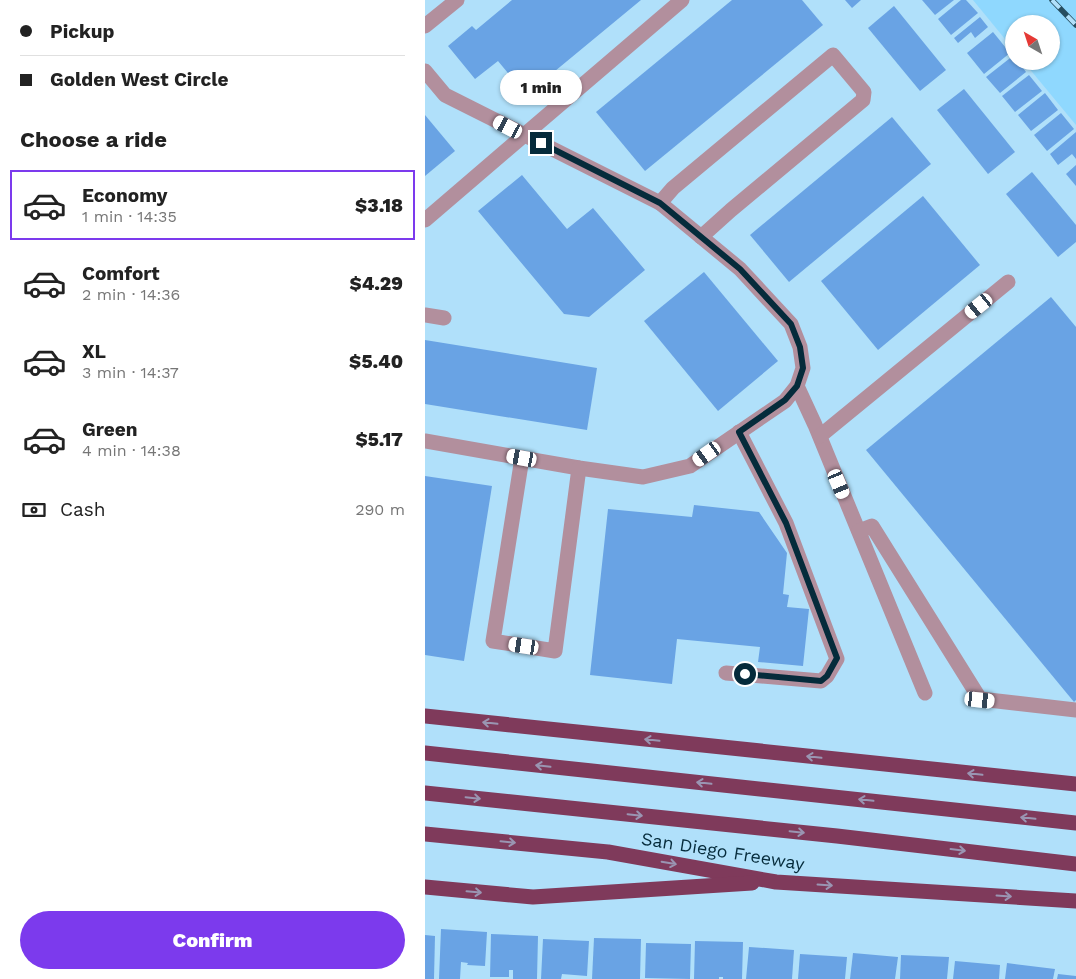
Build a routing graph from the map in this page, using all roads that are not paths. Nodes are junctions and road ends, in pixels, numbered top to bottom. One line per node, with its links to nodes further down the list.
1 (457, 0): 3 (street)
2 (682, 0): 5 (street)
3 (425, 26)
4 (425, 71): 5 (street)
5 (524, 135): 6 (street); 7 (street)
6 (660, 203): 8 (street); 8 (street)
7 (425, 220)
8 (701, 237): 12 (street)
9 (1008, 282): 14 (street)
10 (425, 315): 11 (street)
11 (443, 318)
12 (797, 386): 13 (street); 14 (street)
13 (739, 432): 17 (street); 19 (street)
14 (820, 436): 18 (street)
15 (425, 441): 16 (street)
16 (522, 458): 17 (street); 17 (street)
17 (579, 468)
18 (859, 531): 20 (street); 21 (street)
19 (726, 673)
20 (925, 693)
21 (1076, 710)
22 (425, 716): 24 (highway, one-way to 22)
23 (425, 753): 26 (highway, one-way to 23)
24 (1076, 784)
25 (425, 793): 28 (highway, one-way to 28)
26 (1076, 823)
27 (425, 834): 29 (highway, San Diego Freeway, one-way to 29)
28 (1076, 864)
29 (776, 882): 30 (highway, one-way to 29); 31 (highway, San Diego Freeway, one-way to 31)
30 (425, 887)
31 (1076, 901)

